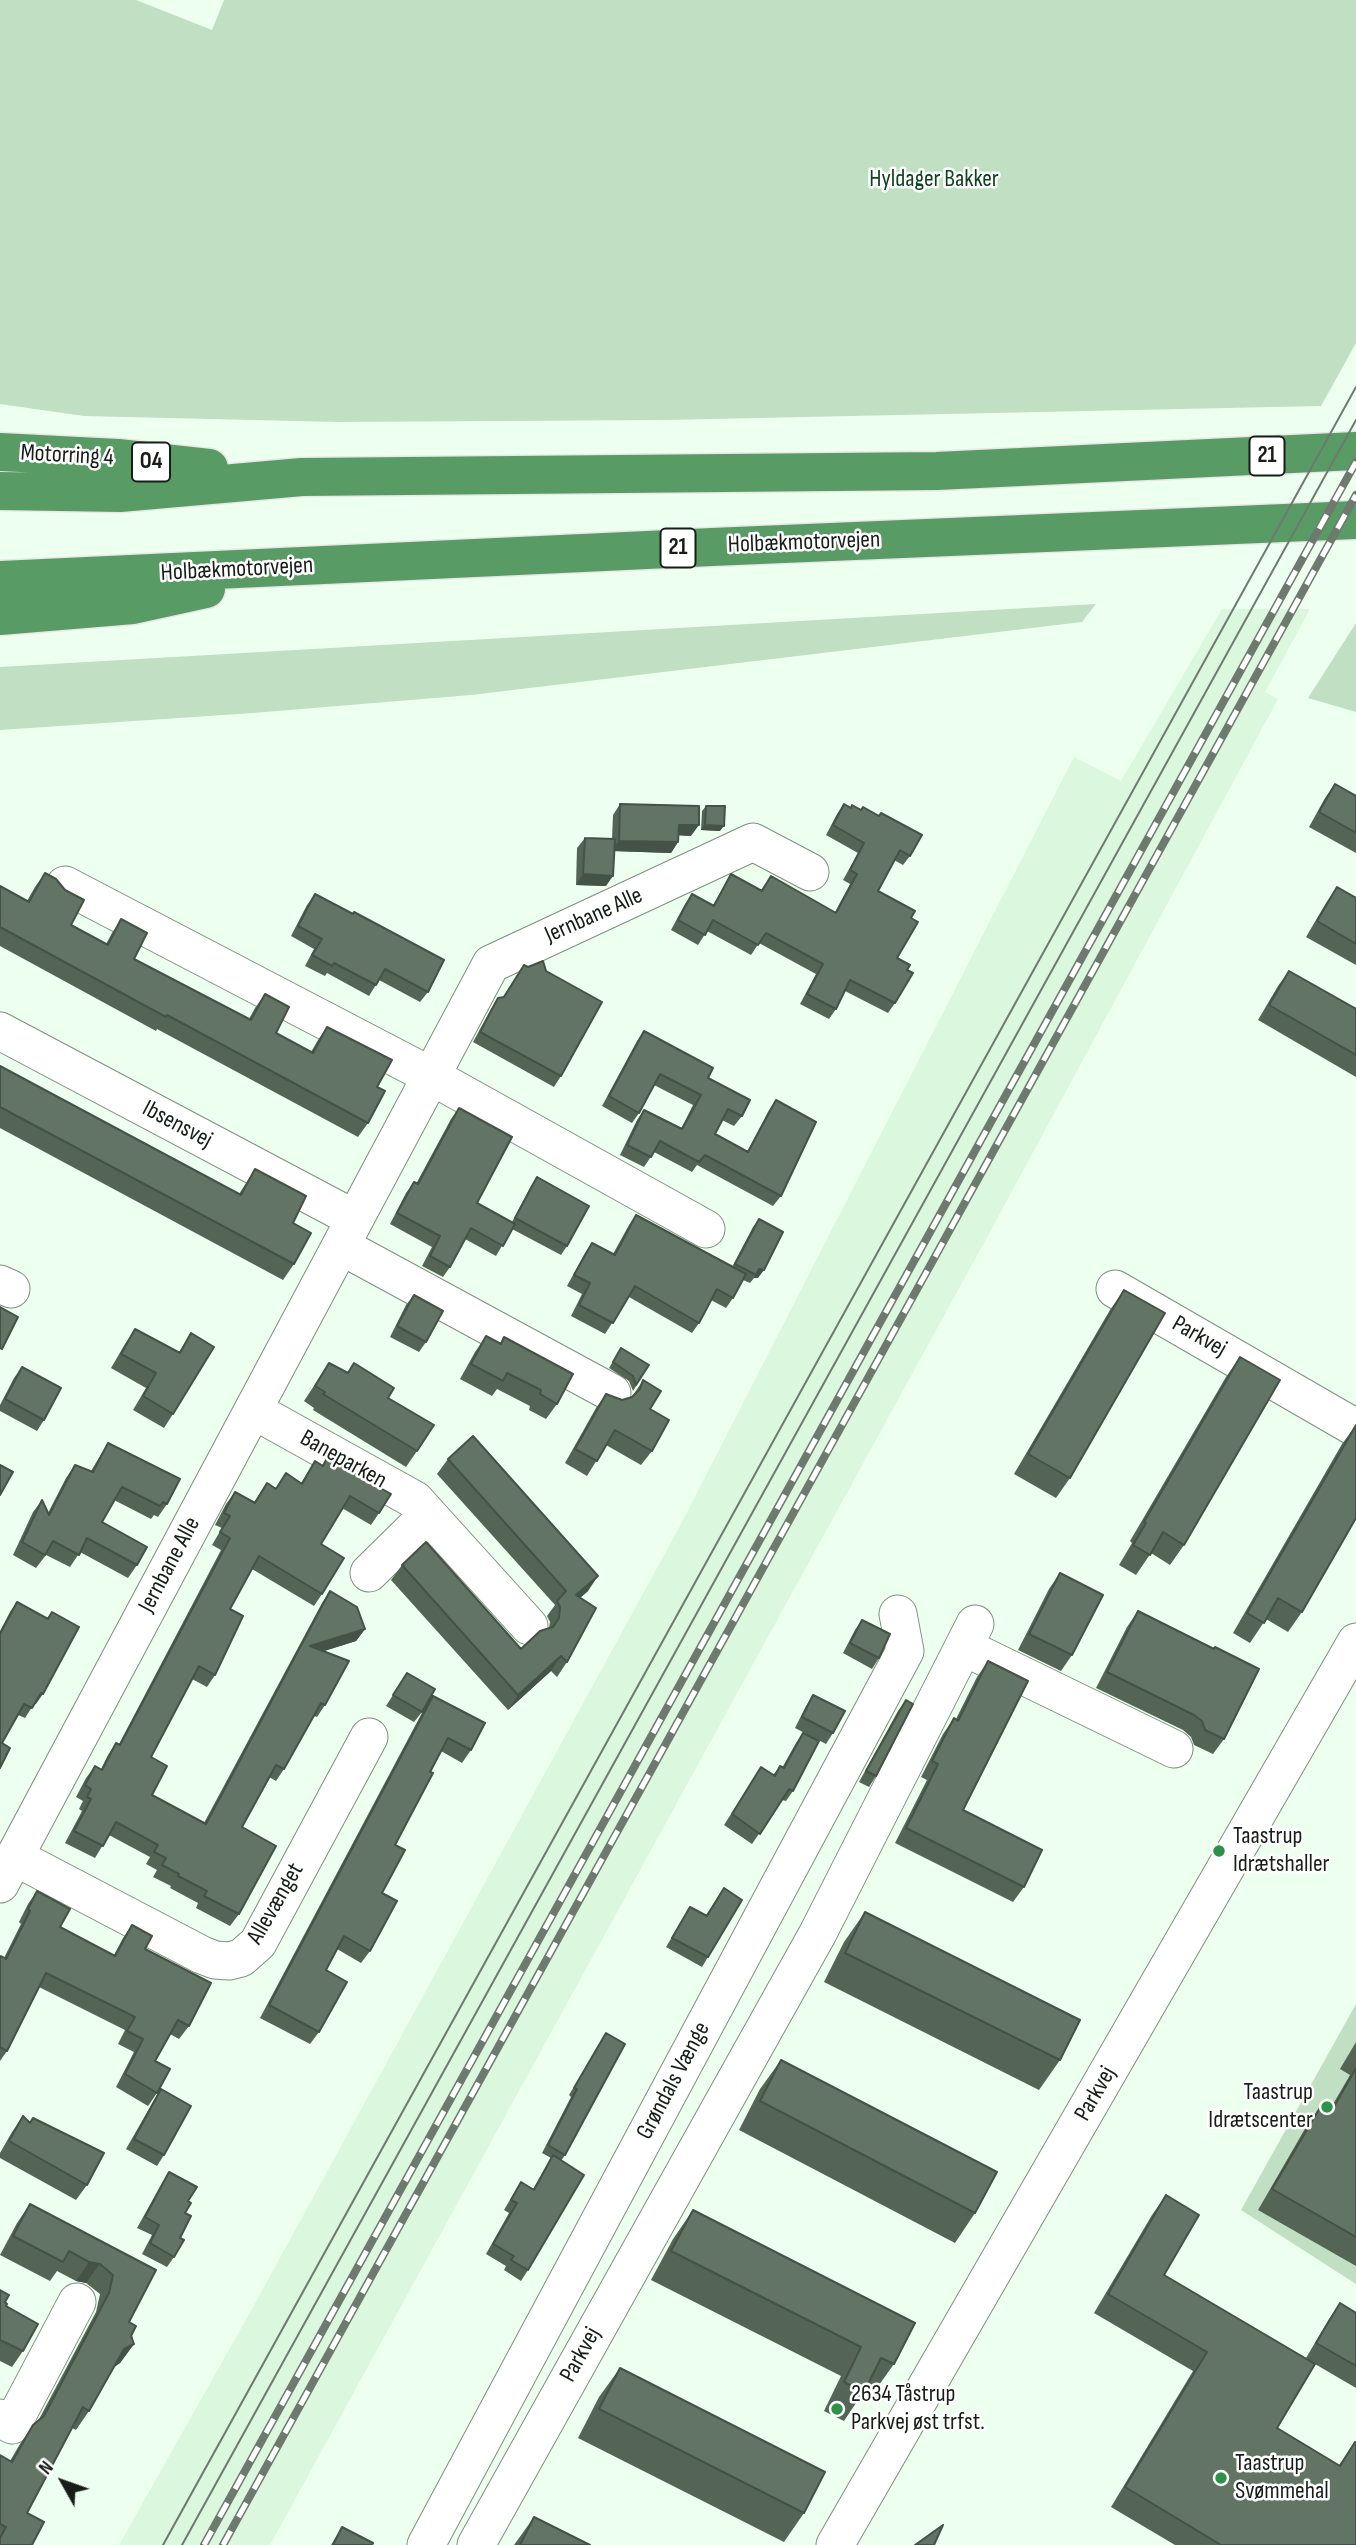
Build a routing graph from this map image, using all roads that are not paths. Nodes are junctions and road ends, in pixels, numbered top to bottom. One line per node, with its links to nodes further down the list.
1 (1356, 451): 3 (highway, 21)
2 (0, 452): 3 (highway, Motorring 4 / O4)
3 (302, 477): 4 (highway, 21)
4 (0, 491)
5 (1356, 520): 6 (highway, Holbækmotorvejen / 21)
6 (311, 567): 7 (highway, Holbækmotorvejen / 21); 8 (highway)
7 (0, 580)
8 (0, 616)
9 (810, 872): 12 (street, Jernbane Alle)
10 (65, 884): 12 (street)
11 (0, 1031): 14 (street, Ibsensvej)
12 (431, 1076): 13 (street); 14 (street, Jernbane Alle)
13 (706, 1230)
14 (348, 1233): 16 (street); 17 (street, Jernbane Alle)
15 (1115, 1289): 18 (street, Parkvej)
16 (612, 1393)
17 (253, 1410): 19 (street, Baneparken); 26 (street, Jernbane Alle)
18 (1356, 1428)
19 (428, 1515): 20 (street); 22 (street, Baneparken)
20 (369, 1573)
21 (898, 1614): 29 (street, Grøndals Vænge)
22 (529, 1626)
23 (1356, 1642): 31 (street, Parkvej)
24 (369, 1737): 26 (street, Allevænget)
25 (1174, 1749): 30 (street, Parkvej)
26 (7, 1871)
27 (77, 2302): 28 (street)
28 (1, 2423)
29 (426, 2545)
30 (476, 2545)
31 (835, 2545)

